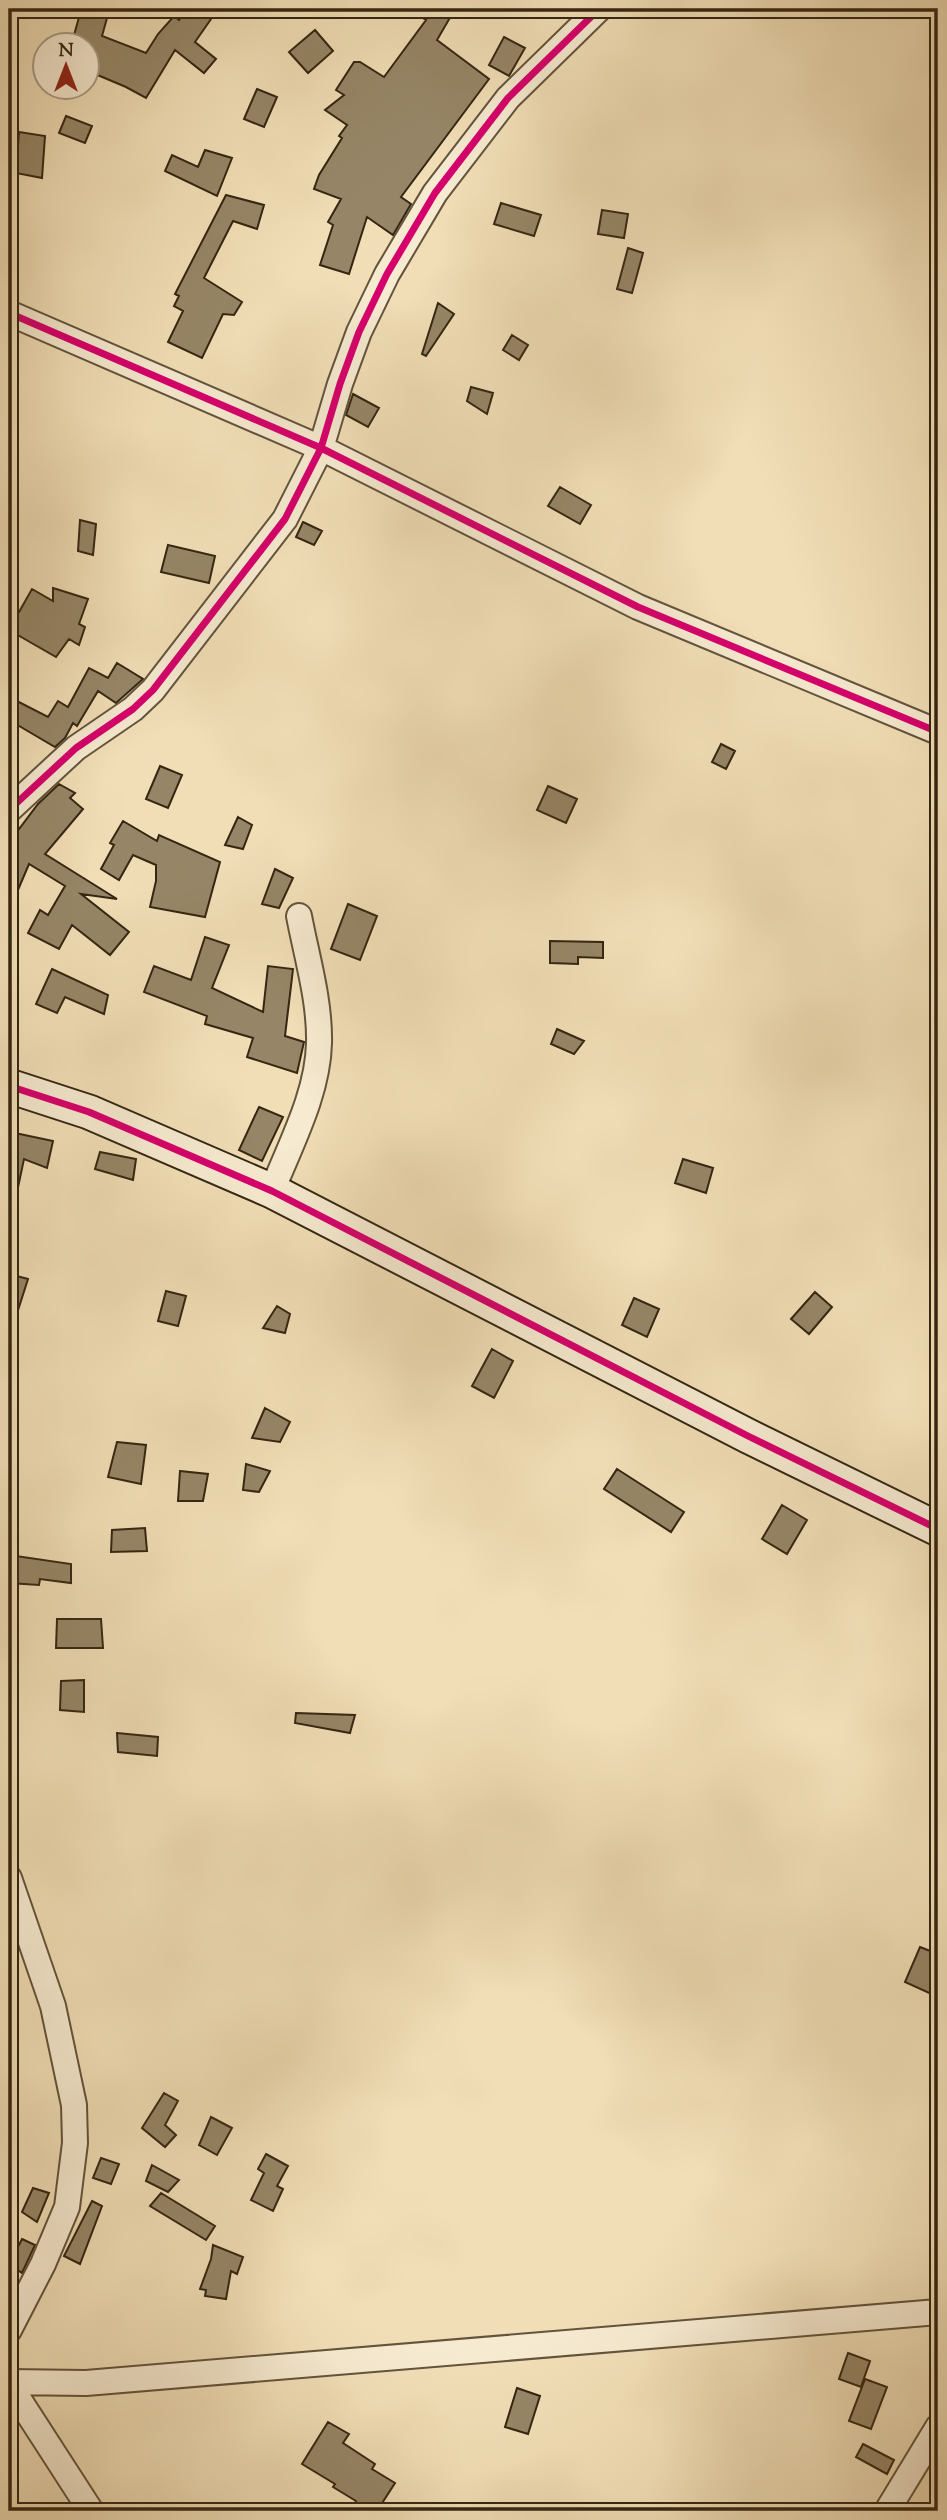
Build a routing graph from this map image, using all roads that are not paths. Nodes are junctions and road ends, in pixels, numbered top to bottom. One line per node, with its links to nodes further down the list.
1 (599, 9): 3 (street)
2 (9, 313): 3 (street)
3 (321, 448): 4 (street); 5 (street)
4 (938, 732)
5 (9, 810)
6 (299, 916): 8 (street)
7 (9, 1086): 8 (street)
8 (272, 1191): 9 (street)
9 (938, 1529)
10 (9, 1878): 12 (street)
11 (938, 2312): 13 (street)
12 (9, 2330)
13 (9, 2383): 15 (street)
14 (938, 2427): 16 (street)
15 (91, 2511)
16 (887, 2511)

